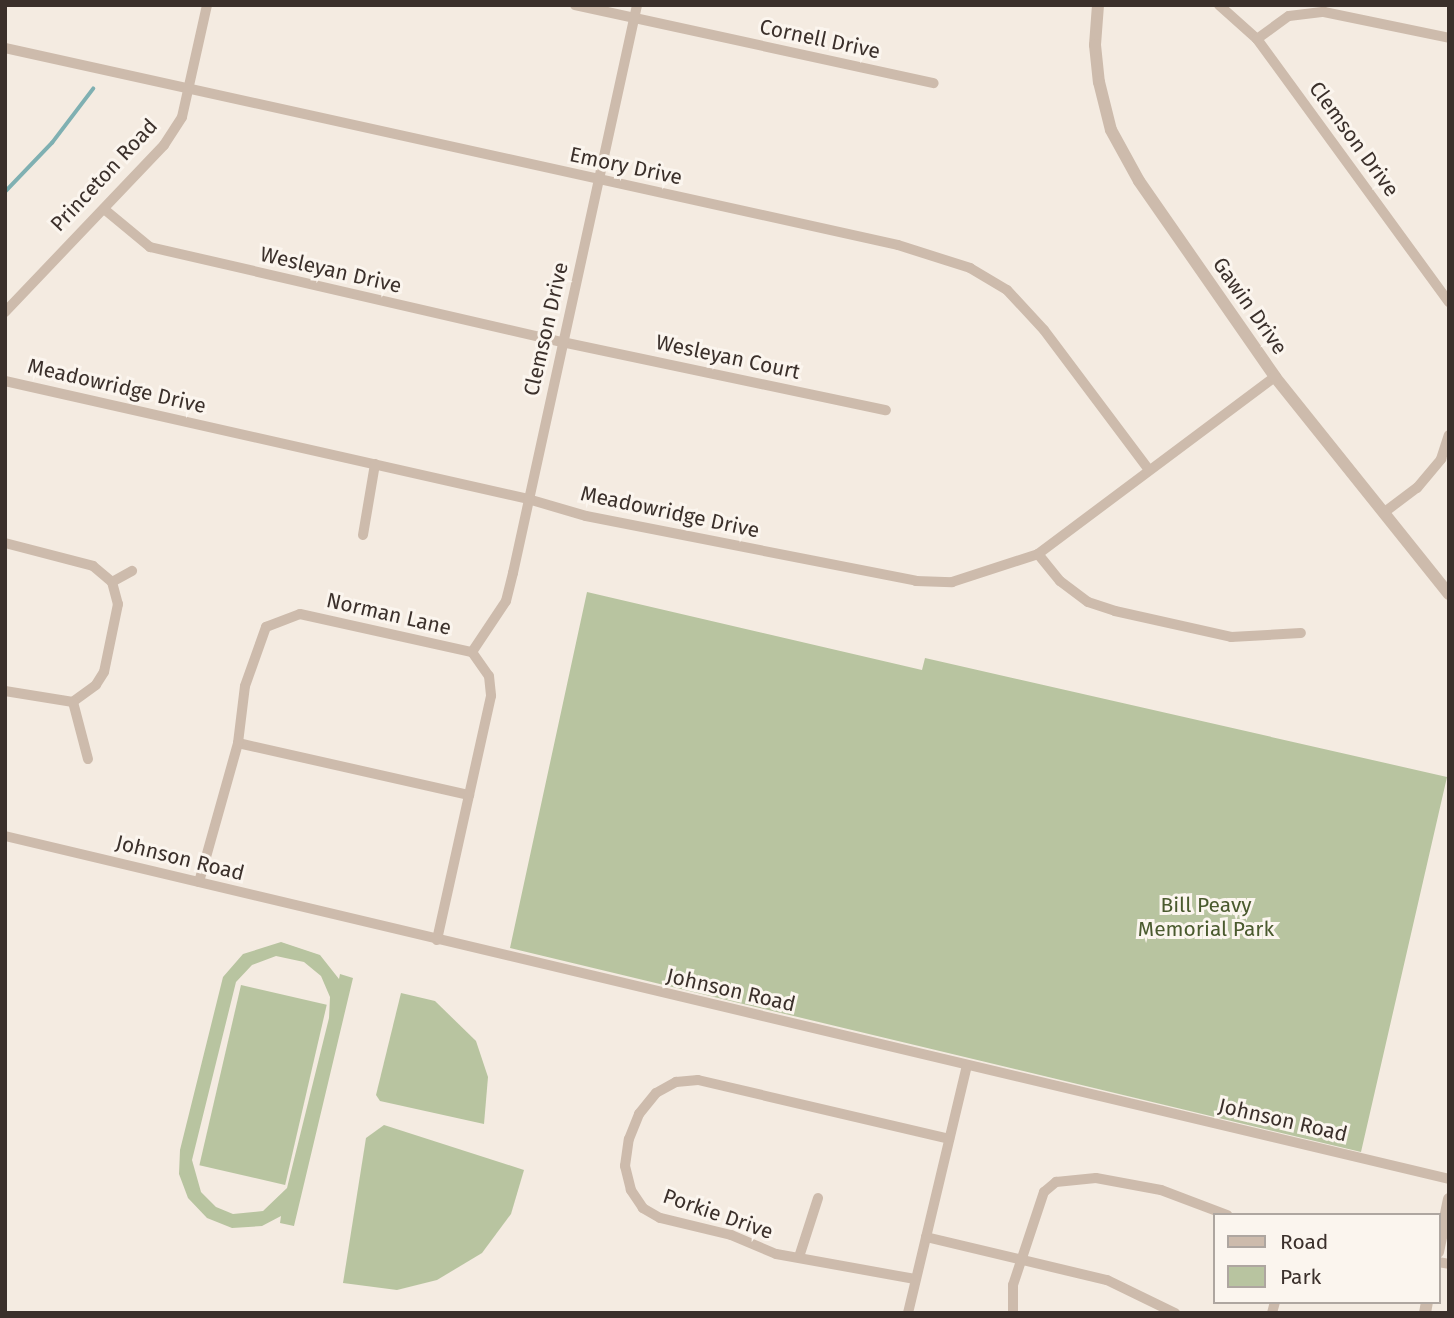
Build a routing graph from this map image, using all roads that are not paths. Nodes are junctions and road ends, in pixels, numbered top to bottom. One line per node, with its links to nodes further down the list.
1 (207, 5): 11 (street, Princeton Road)
2 (575, 5): 6 (street, Cornell Drive)
3 (637, 5): 6 (street, Clemson Drive)
4 (1098, 5): 17 (street, Gawin Drive)
5 (1219, 5): 8 (street, Clemson Drive)
6 (633, 18): 10 (street, Cornell Drive); 12 (street, Clemson Drive)
7 (1449, 38): 8 (street)
8 (1257, 39): 14 (street, Clemson Drive)
9 (5, 48): 11 (street, Emory Drive)
10 (934, 83)
11 (188, 90): 12 (street, Emory Drive); 13 (street, Princeton Road)
12 (600, 181): 16 (street, Clemson Drive); 22 (street, Emory Drive)
13 (104, 209): 15 (street, Princeton Road); 16 (street, Wesleyan Drive)
14 (1449, 302)
15 (5, 312)
16 (562, 342): 19 (street, Wesleyan Court); 23 (street, Clemson Drive)
17 (1275, 377): 22 (street, Meadowridge Drive); 24 (street, Gawin Drive)
18 (5, 381): 21 (street, Meadowridge Drive)
19 (886, 410)
20 (1449, 435): 24 (street)
21 (375, 464): 23 (street, Meadowridge Drive); 25 (street)
22 (1149, 470): 27 (street, Meadowridge Drive)
23 (528, 499): 27 (street, Meadowridge Drive); 32 (street, Clemson Drive)
24 (1386, 511): 30 (street, Gawin Drive)
25 (363, 535)
26 (5, 543): 29 (street)
27 (1038, 554): 31 (street)
28 (132, 571): 29 (street)
29 (112, 582): 34 (street)
30 (1449, 594)
31 (1301, 632)
32 (472, 652): 35 (street, Norman Lane); 37 (street, Norman Lane)
33 (5, 691): 34 (street)
34 (73, 702): 36 (street)
35 (238, 743): 37 (street); 39 (street, Norman Lane)
36 (88, 759)
37 (469, 795): 40 (street, Norman Lane)
38 (5, 836): 39 (street, Johnson Road)
39 (199, 882): 40 (street, Johnson Road)
40 (437, 940): 41 (street, Johnson Road)
41 (967, 1065): 42 (street); 43 (street, Johnson Road)
42 (949, 1139): 47 (street); 49 (street, Porkie Drive)
43 (1449, 1179)
44 (817, 1198): 49 (street)
45 (1449, 1199): 48 (street)
46 (1222, 1213): 50 (street)
47 (926, 1237): 50 (street); 51 (street)
48 (1440, 1242)
49 (799, 1257): 51 (street, Porkie Drive)
50 (1021, 1261): 53 (street); 54 (street)
51 (915, 1279): 52 (street)
52 (908, 1313)
53 (1013, 1313)
54 (1175, 1313)

